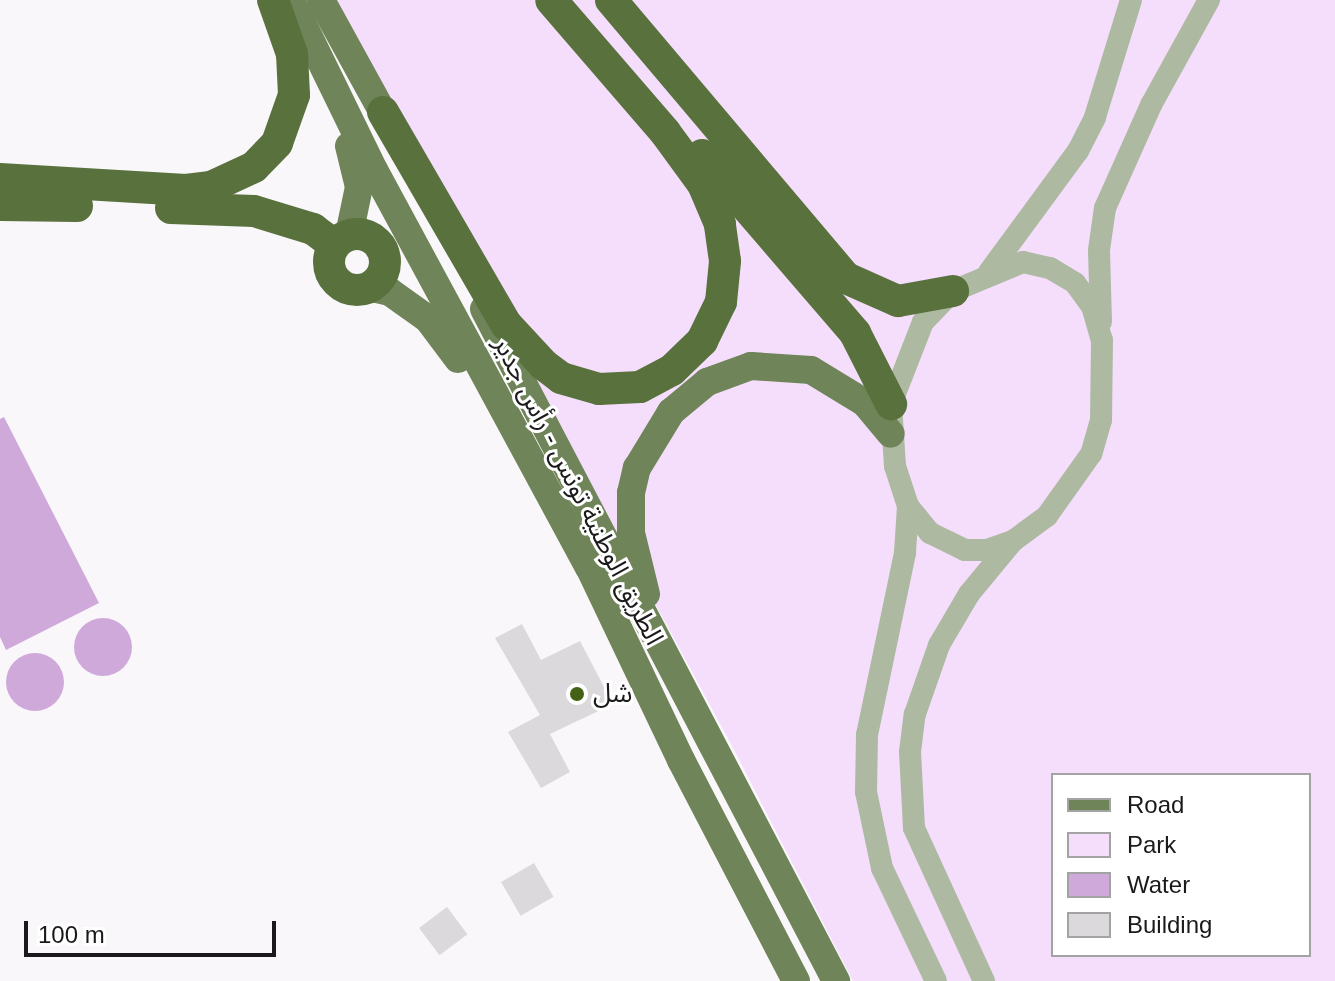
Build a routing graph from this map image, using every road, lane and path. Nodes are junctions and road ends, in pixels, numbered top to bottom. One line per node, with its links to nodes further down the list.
1 (273, 0): 13 (highway)
2 (291, 0): 11 (main road, الطريق الوطنية تونس - رأس جدير)
3 (321, 0): 12 (main road, الطريق الوطنية تونس - رأس جدير)
4 (551, 0): 12 (highway)
5 (570, 0): 20 (highway)
6 (611, 0): 10 (highway)
7 (626, 0): 10 (highway)
8 (1131, 0): 16 (street)
9 (1209, 0): 19 (street)
10 (696, 101): 18 (highway)
11 (344, 110): 15 (main road); 21 (main road, الطريق الوطنية تونس - رأس جدير)
12 (383, 112): 24 (main road, الطريق الوطنية تونس - رأس جدير)
13 (0, 179)
14 (0, 205): 15 (highway)
15 (342, 240): 17 (highway); 17 (highway)
16 (989, 273): 18 (street); 19 (street)
17 (368, 287): 21 (main road)
18 (953, 291): 20 (street)
19 (1102, 340): 23 (street)
20 (891, 419): 22 (street); 24 (main road)
21 (542, 478): 25 (main road, الطريق الوطنية تونس - رأس جدير)
22 (908, 506): 23 (street); 27 (street)
23 (1013, 541): 28 (street)
24 (699, 720): 26 (main road, الطريق الوطنية تونس - رأس جدير)
25 (796, 981)
26 (836, 981)
27 (936, 981)
28 (984, 981)

